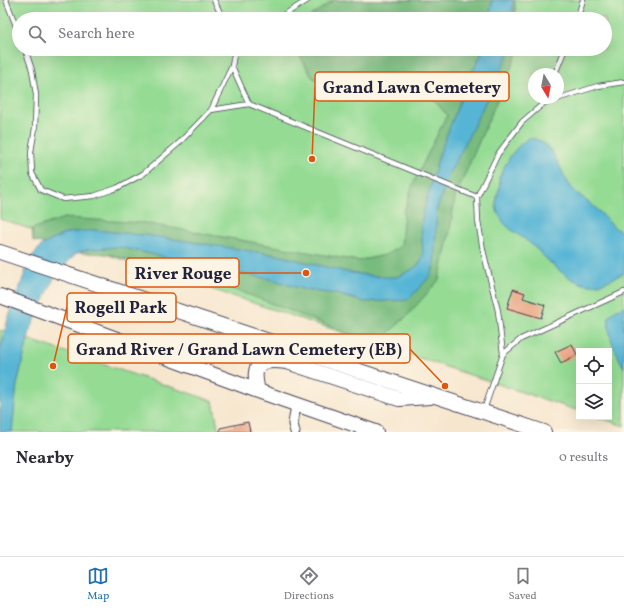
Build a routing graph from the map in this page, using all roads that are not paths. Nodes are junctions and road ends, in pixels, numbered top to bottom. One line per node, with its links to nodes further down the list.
1 (6, 0): 8 (lane)
2 (214, 0): 5 (lane)
3 (308, 0): 6 (lane)
4 (583, 0): 7 (lane)
5 (220, 12)
6 (288, 12)
7 (579, 12)
8 (12, 16)
9 (27, 56): 18 (lane)
10 (234, 56): 12 (lane)
11 (562, 56): 13 (lane)
12 (232, 66): 16 (lane); 18 (lane)
13 (557, 68)
14 (624, 82): 15 (lane)
15 (564, 95)
16 (249, 104): 18 (lane); 19 (lane)
17 (541, 104): 19 (lane)
18 (211, 110)
19 (477, 197): 23 (lane)
20 (6, 254): 25 (main road)
21 (624, 292): 23 (lane)
22 (2, 297): 24 (main road)
23 (503, 354): 27 (lane)
24 (258, 391): 25 (main road); 26 (main road)
25 (437, 396): 27 (main road)
26 (296, 405): 28 (street); 29 (main road)
27 (484, 412): 30 (main road)
28 (295, 432)
29 (376, 432)
30 (544, 432)

